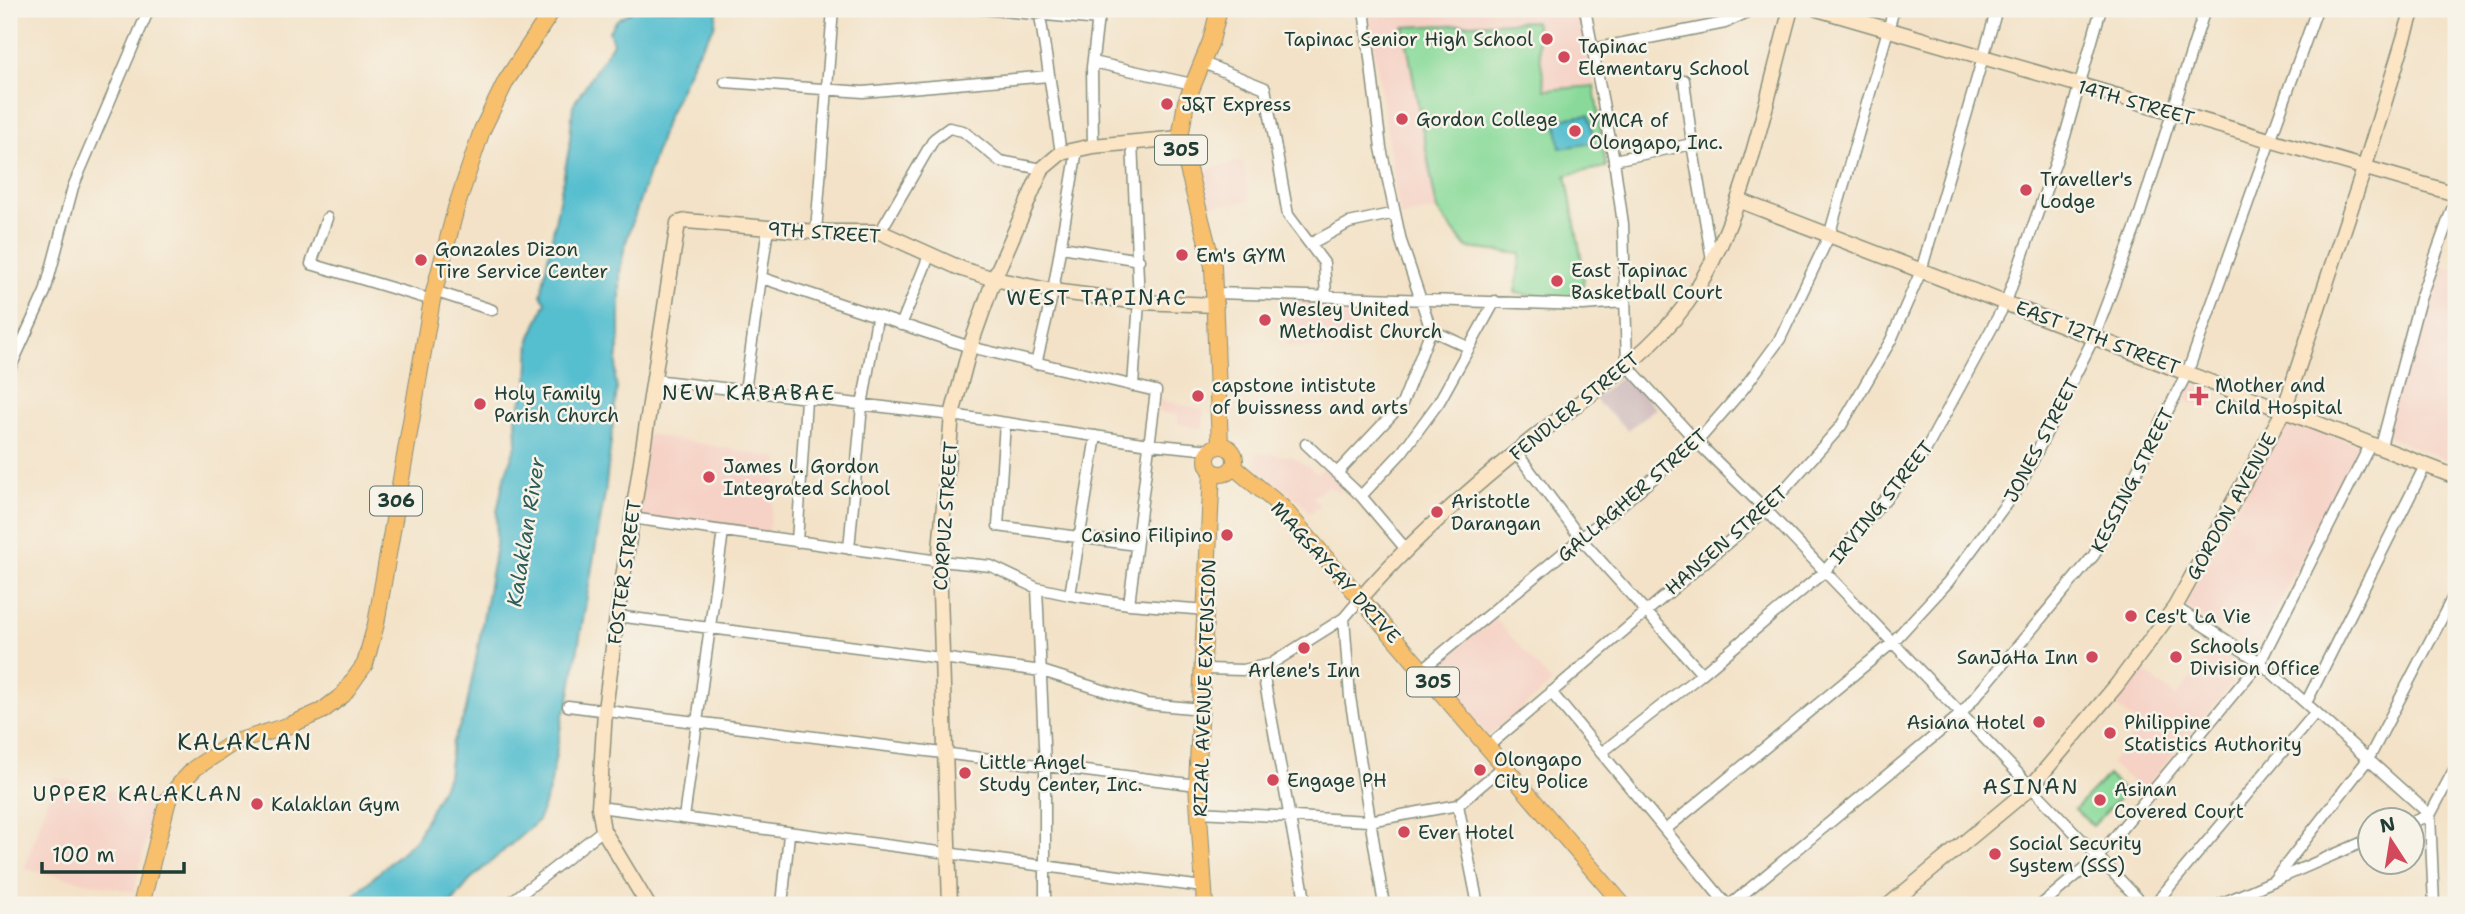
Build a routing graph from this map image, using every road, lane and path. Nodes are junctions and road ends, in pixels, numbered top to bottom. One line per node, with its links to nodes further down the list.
1 (149, 9): 76 (street)
2 (553, 9): 59 (main road, 306)
3 (833, 9): 29 (street)
4 (981, 9): 17 (street)
5 (1219, 9): 23 (main road, 305)
6 (1364, 9): 43 (street)
7 (1585, 9): 20 (street)
8 (1753, 9): 20 (street)
9 (1791, 9): 42 (street, FENDLER STREET)
10 (1817, 9): 19 (street, 14TH STREET)
11 (1894, 9): 19 (street, GALLAGHER STREET)
12 (1997, 9): 21 (street, HANSEN STREET)
13 (2101, 9): 28 (street, IRVING STREET)
14 (2205, 9): 30 (street, JONES STREET)
15 (2317, 9): 33 (street, KESSING STREET)
16 (2413, 9): 40 (street, GORDON AVENUE)
17 (1039, 11): 18 (street); 24 (street)
18 (1099, 14): 22 (street)
19 (1889, 30): 21 (street, 14TH STREET); 49 (street, GALLAGHER STREET)
20 (1593, 49): 38 (street)
21 (1983, 58): 28 (street, 14TH STREET); 55 (street, HANSEN STREET)
22 (1093, 62): 27 (street); 35 (street)
23 (1202, 62): 27 (main road, 305); 50 (street)
24 (1049, 76): 29 (street); 37 (street)
25 (1684, 80): 34 (street)
26 (725, 82): 29 (street)
27 (1192, 85): 31 (main road, 305)
28 (2079, 85): 30 (street, 14TH STREET); 66 (street, IRVING STREET)
29 (826, 91): 47 (street)
30 (2174, 113): 33 (street, 14TH STREET); 71 (street, JONES STREET)
31 (1180, 138): 32 (street, CORPUZ STREET); 61 (main road, 305)
32 (1132, 141): 35 (street, CORPUZ STREET); 53 (street)
33 (2269, 142): 40 (street, 14TH STREET); 77 (street, KESSING STREET)
34 (1692, 144): 38 (street); 54 (street)
35 (1093, 146): 36 (street, CORPUZ STREET)
36 (1077, 150): 37 (street, CORPUZ STREET); 51 (street)
37 (1061, 153): 39 (street, CORPUZ STREET)
38 (1615, 160): 65 (street)
39 (1042, 169): 48 (street); 57 (street, CORPUZ STREET)
40 (2364, 169): 41 (street, 14TH STREET); 83 (street, GORDON AVENUE)
41 (2456, 196): 90 (street)
42 (1738, 200): 49 (street, EAST 12TH STREET); 54 (street, FENDLER STREET)
43 (1395, 213): 50 (street); 62 (street)
44 (327, 218): 59 (street)
45 (678, 228): 46 (street, 9TH STREET); 78 (street, FOSTER STREET)
46 (768, 228): 47 (street, 9TH STREET); 56 (street)
47 (816, 232): 48 (street, 9TH STREET)
48 (880, 232): 52 (street, 9TH STREET)
49 (1829, 236): 55 (street, EAST 12TH STREET); 87 (street, GALLAGHER STREET)
50 (1310, 244): 60 (street)
51 (1062, 247): 53 (street); 58 (street)
52 (929, 256): 57 (street, 9TH STREET); 69 (street)
53 (1139, 260): 64 (street)
54 (1712, 260): 75 (street, FENDLER STREET)
55 (1922, 271): 66 (street, EAST 12TH STREET); 99 (street, HANSEN STREET)
56 (762, 278): 68 (street); 80 (street)
57 (994, 279): 58 (street, 9TH STREET); 72 (street, CORPUZ STREET)
58 (1053, 291): 64 (street, 9TH STREET); 74 (street)
59 (433, 296): 67 (street); 163 (main road, 306)
60 (1326, 296): 61 (street, 9TH STREET); 62 (street, 9TH STREET)
61 (1216, 299): 64 (street, 9TH STREET); 91 (main road, 305)
62 (1419, 299): 63 (street, 9TH STREET); 70 (street)
63 (1495, 301): 65 (street, 9TH STREET); 73 (street)
64 (1139, 302): 79 (street)
65 (1625, 302): 75 (street)
66 (2006, 302): 71 (street, EAST 12TH STREET); 109 (street, IRVING STREET)
67 (492, 310)
68 (877, 318): 69 (street); 82 (street)
69 (901, 325): 72 (street)
70 (1431, 330): 73 (street); 96 (street)
71 (2095, 335): 77 (street, EAST 12TH STREET); 121 (street, JONES STREET)
72 (970, 347): 74 (street); 84 (street, CORPUZ STREET)
73 (1468, 347): 98 (street)
74 (1036, 364): 79 (street)
75 (1627, 365): 87 (street); 92 (street, FENDLER STREET)
76 (9, 370)
77 (2188, 371): 83 (street, EAST 12TH STREET); 135 (street, KESSING STREET)
78 (654, 380): 80 (street); 100 (street, FOSTER STREET)
79 (1133, 386): 88 (street)
80 (745, 391): 81 (street)
81 (806, 399): 82 (street); 104 (street)
82 (862, 406): 84 (street); 107 (street)
83 (2284, 410): 90 (street, EAST 12TH STREET); 115 (street, GORDON AVENUE)
84 (952, 415): 85 (street); 108 (street, CORPUZ STREET)
85 (1005, 423): 86 (street); 102 (street)
86 (1096, 436): 88 (street); 102 (street)
87 (1696, 442): 99 (street); 103 (street, GALLAGHER STREET)
88 (1149, 444): 91 (street); 105 (street)
89 (1306, 444): 96 (street)
90 (2376, 444): 93 (street, EAST 12TH STREET); 123 (street)
91 (1216, 448): 94 (main road, 305); 95 (main road, 305)
92 (1516, 452): 103 (street); 106 (street, FENDLER STREET)
93 (2426, 464): 97 (street, EAST 12TH STREET); 130 (street)
94 (1234, 467): 95 (main road); 113 (main road, MAGSAYSAY DRIVE / 305)
95 (1212, 471): 116 (main road, RIZAL AVENUE EXTENSION)
96 (1338, 472): 98 (street)
97 (2456, 477)
98 (1361, 496): 106 (street)
99 (1766, 510): 109 (street); 117 (street, HANSEN STREET)
100 (631, 519): 101 (street); 118 (street, FOSTER STREET)
101 (723, 531): 104 (street); 120 (street)
102 (1081, 537): 105 (street); 112 (street)
103 (1581, 540): 117 (street); 126 (street, GALLAGHER STREET)
104 (797, 542): 107 (street)
105 (1136, 545): 114 (street)
106 (1405, 548): 113 (street, FENDLER STREET)
107 (849, 549): 108 (street)
108 (939, 561): 110 (street); 122 (street, CORPUZ STREET)
109 (1824, 572): 121 (street); 128 (street, IRVING STREET)
110 (1037, 588): 112 (street); 127 (street)
111 (2456, 591): 140 (street)
112 (1070, 595): 114 (street)
113 (1361, 598): 119 (street, FENDLER STREET); 126 (main road, MAGSAYSAY DRIVE / 305)
114 (1129, 604): 116 (street)
115 (2175, 607): 123 (street); 145 (street, GORDON AVENUE)
116 (1207, 610): 125 (main road, RIZAL AVENUE EXTENSION)
117 (1646, 610): 128 (street); 129 (street, HANSEN STREET)
118 (617, 616): 120 (street); 133 (street, FOSTER STREET)
119 (1344, 618): 124 (street, FENDLER STREET); 153 (street)
120 (710, 628): 122 (street); 136 (street)
121 (1891, 644): 135 (street); 155 (street, JONES STREET)
122 (941, 659): 127 (street); 138 (street, CORPUZ STREET)
123 (2260, 662): 130 (street); 159 (street)
124 (1262, 667): 125 (street, FENDLER STREET); 152 (street)
125 (1205, 669): 132 (main road, RIZAL AVENUE EXTENSION)
126 (1423, 669): 137 (main road, MAGSAYSAY DRIVE / 305)
127 (1042, 671): 132 (street); 141 (street)
128 (1702, 674): 139 (street, IRVING STREET)
129 (1551, 692): 137 (street, HANSEN STREET); 139 (street)
130 (2306, 703): 134 (street)
131 (568, 706): 133 (street)
132 (1202, 709): 144 (main road, RIZAL AVENUE EXTENSION)
133 (606, 710): 136 (street); 147 (street, FOSTER STREET)
134 (2316, 712): 140 (street); 178 (street)
135 (1961, 714): 145 (street); 174 (street, KESSING STREET)
136 (695, 722): 138 (street); 151 (street)
137 (1486, 748): 142 (main road, MAGSAYSAY DRIVE / 305)
138 (944, 753): 141 (street); 158 (street, CORPUZ STREET)
139 (1601, 753): 155 (street)
140 (2369, 758): 149 (street); 161 (street)
141 (1045, 766): 144 (street); 160 (street)
142 (1504, 766): 146 (street); 173 (main road, MAGSAYSAY DRIVE / 305)
143 (2456, 766): 149 (street)
144 (1197, 786): 148 (main road, RIZAL AVENUE EXTENSION)
145 (2030, 788): 159 (street); 175 (street, GORDON AVENUE)
146 (1458, 805): 153 (street); 172 (street)
147 (599, 807): 151 (street); 154 (street, FOSTER STREET)
148 (1198, 812): 152 (street); 162 (main road, RIZAL AVENUE EXTENSION)
149 (2430, 815): 150 (street); 180 (street)
150 (2426, 817)
151 (684, 818): 156 (street)
152 (1289, 819): 153 (street); 170 (street)
153 (1369, 821): 171 (street)
154 (603, 830): 164 (street); 165 (street, FOSTER STREET)
155 (1665, 831): 174 (street)
156 (789, 834): 158 (street); 166 (street)
157 (2356, 845): 161 (street)
158 (949, 855): 160 (street); 167 (street, CORPUZ STREET)
159 (2098, 857): 176 (street); 177 (street)
160 (1047, 868): 162 (street); 168 (street)
161 (2274, 880): 179 (street)
162 (1203, 887): 169 (main road, RIZAL AVENUE EXTENSION)
163 (141, 905)
164 (507, 905)
165 (648, 905)
166 (782, 905)
167 (950, 905)
168 (1045, 905)
169 (1205, 905)
170 (1306, 905)
171 (1384, 905)
172 (1478, 905)
173 (1623, 905)
174 (1729, 905)
175 (1889, 905)
176 (2040, 905)
177 (2144, 905)
178 (2154, 905)
179 (2218, 905)
180 (2434, 905)

